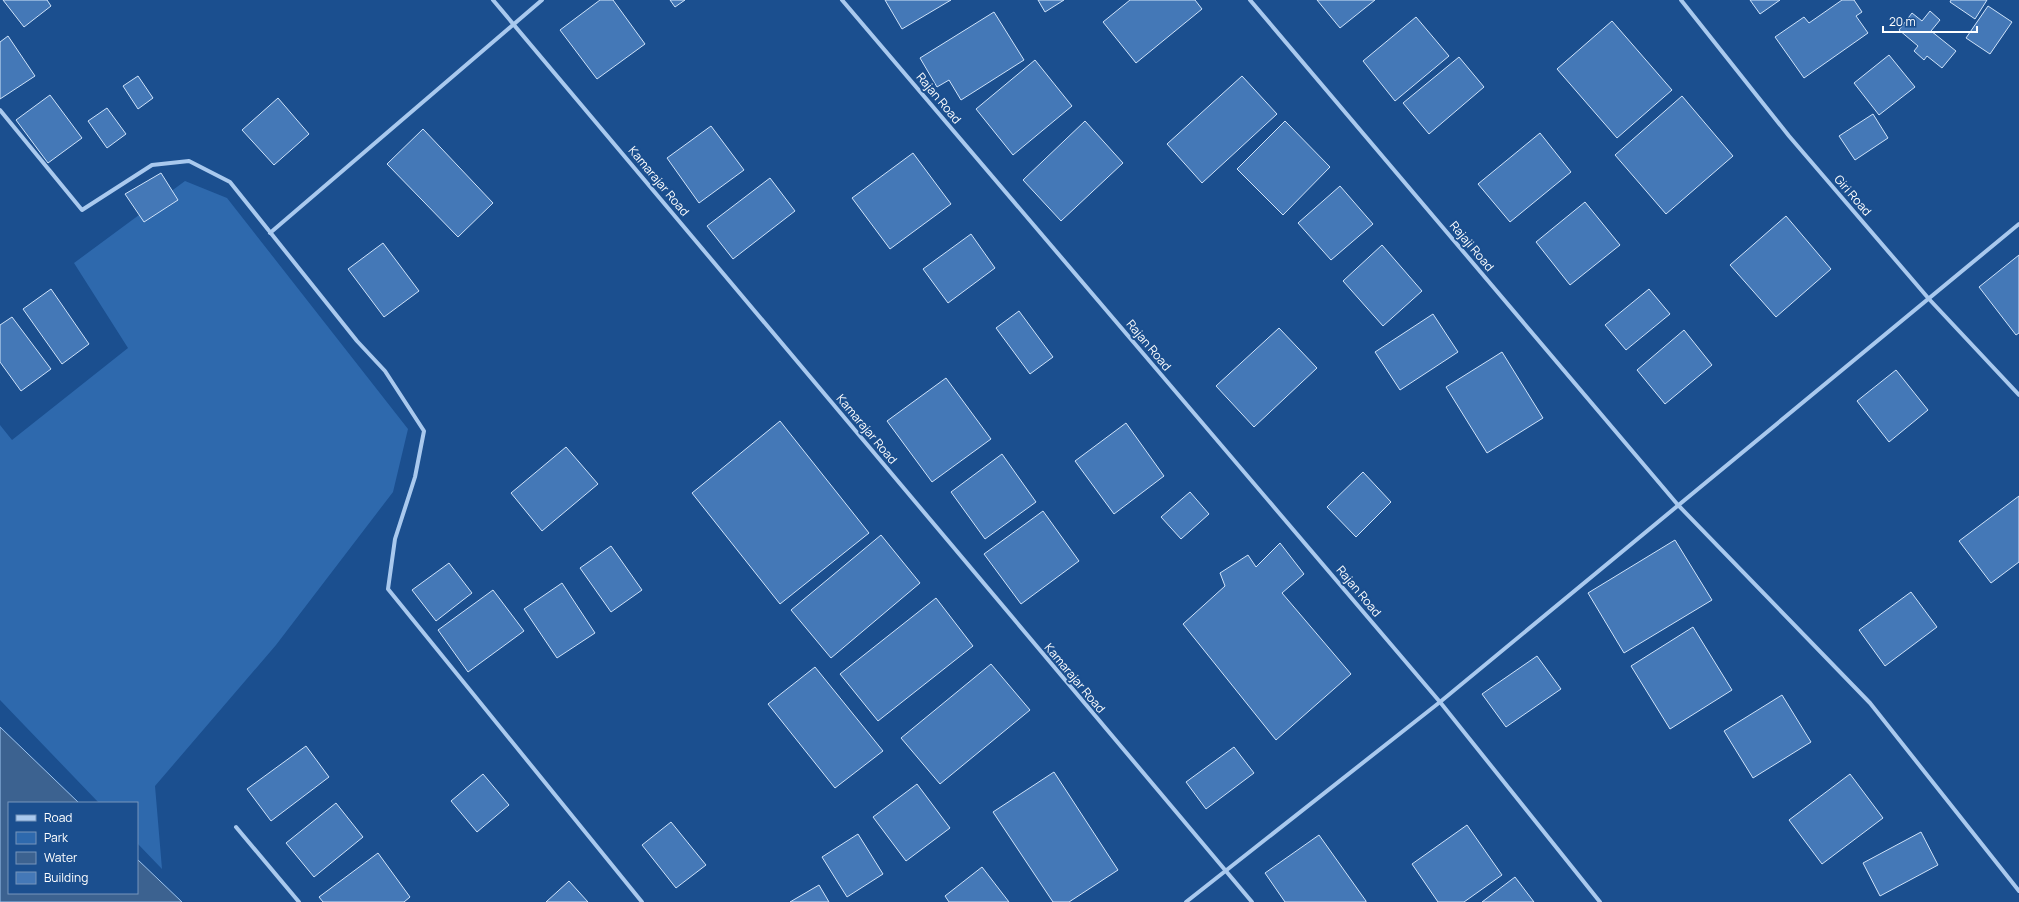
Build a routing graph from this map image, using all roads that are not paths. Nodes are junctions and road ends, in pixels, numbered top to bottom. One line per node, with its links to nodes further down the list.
1 (493, 0): 6 (street, Kamarajar Road)
2 (542, 0): 6 (street)
3 (842, 0): 13 (street, Rajan Road)
4 (1250, 0): 12 (street, Rajaji Road)
5 (1681, 0): 10 (street, Giri Road)
6 (514, 24): 9 (street); 15 (street, Kamarajar Road)
7 (0, 110): 9 (street)
8 (2019, 224): 10 (street)
9 (270, 234): 18 (street)
10 (1929, 300): 11 (street, Giri Road); 12 (street)
11 (2019, 394)
12 (1678, 505): 13 (street); 16 (street, Rajaji Road)
13 (1440, 702): 15 (street); 21 (street, Rajan Road)
14 (236, 827): 17 (street)
15 (1225, 872): 19 (street); 20 (street, Kamarajar Road)
16 (2019, 892)
17 (299, 902)
18 (642, 902)
19 (1186, 902)
20 (1252, 902)
21 (1600, 902)

